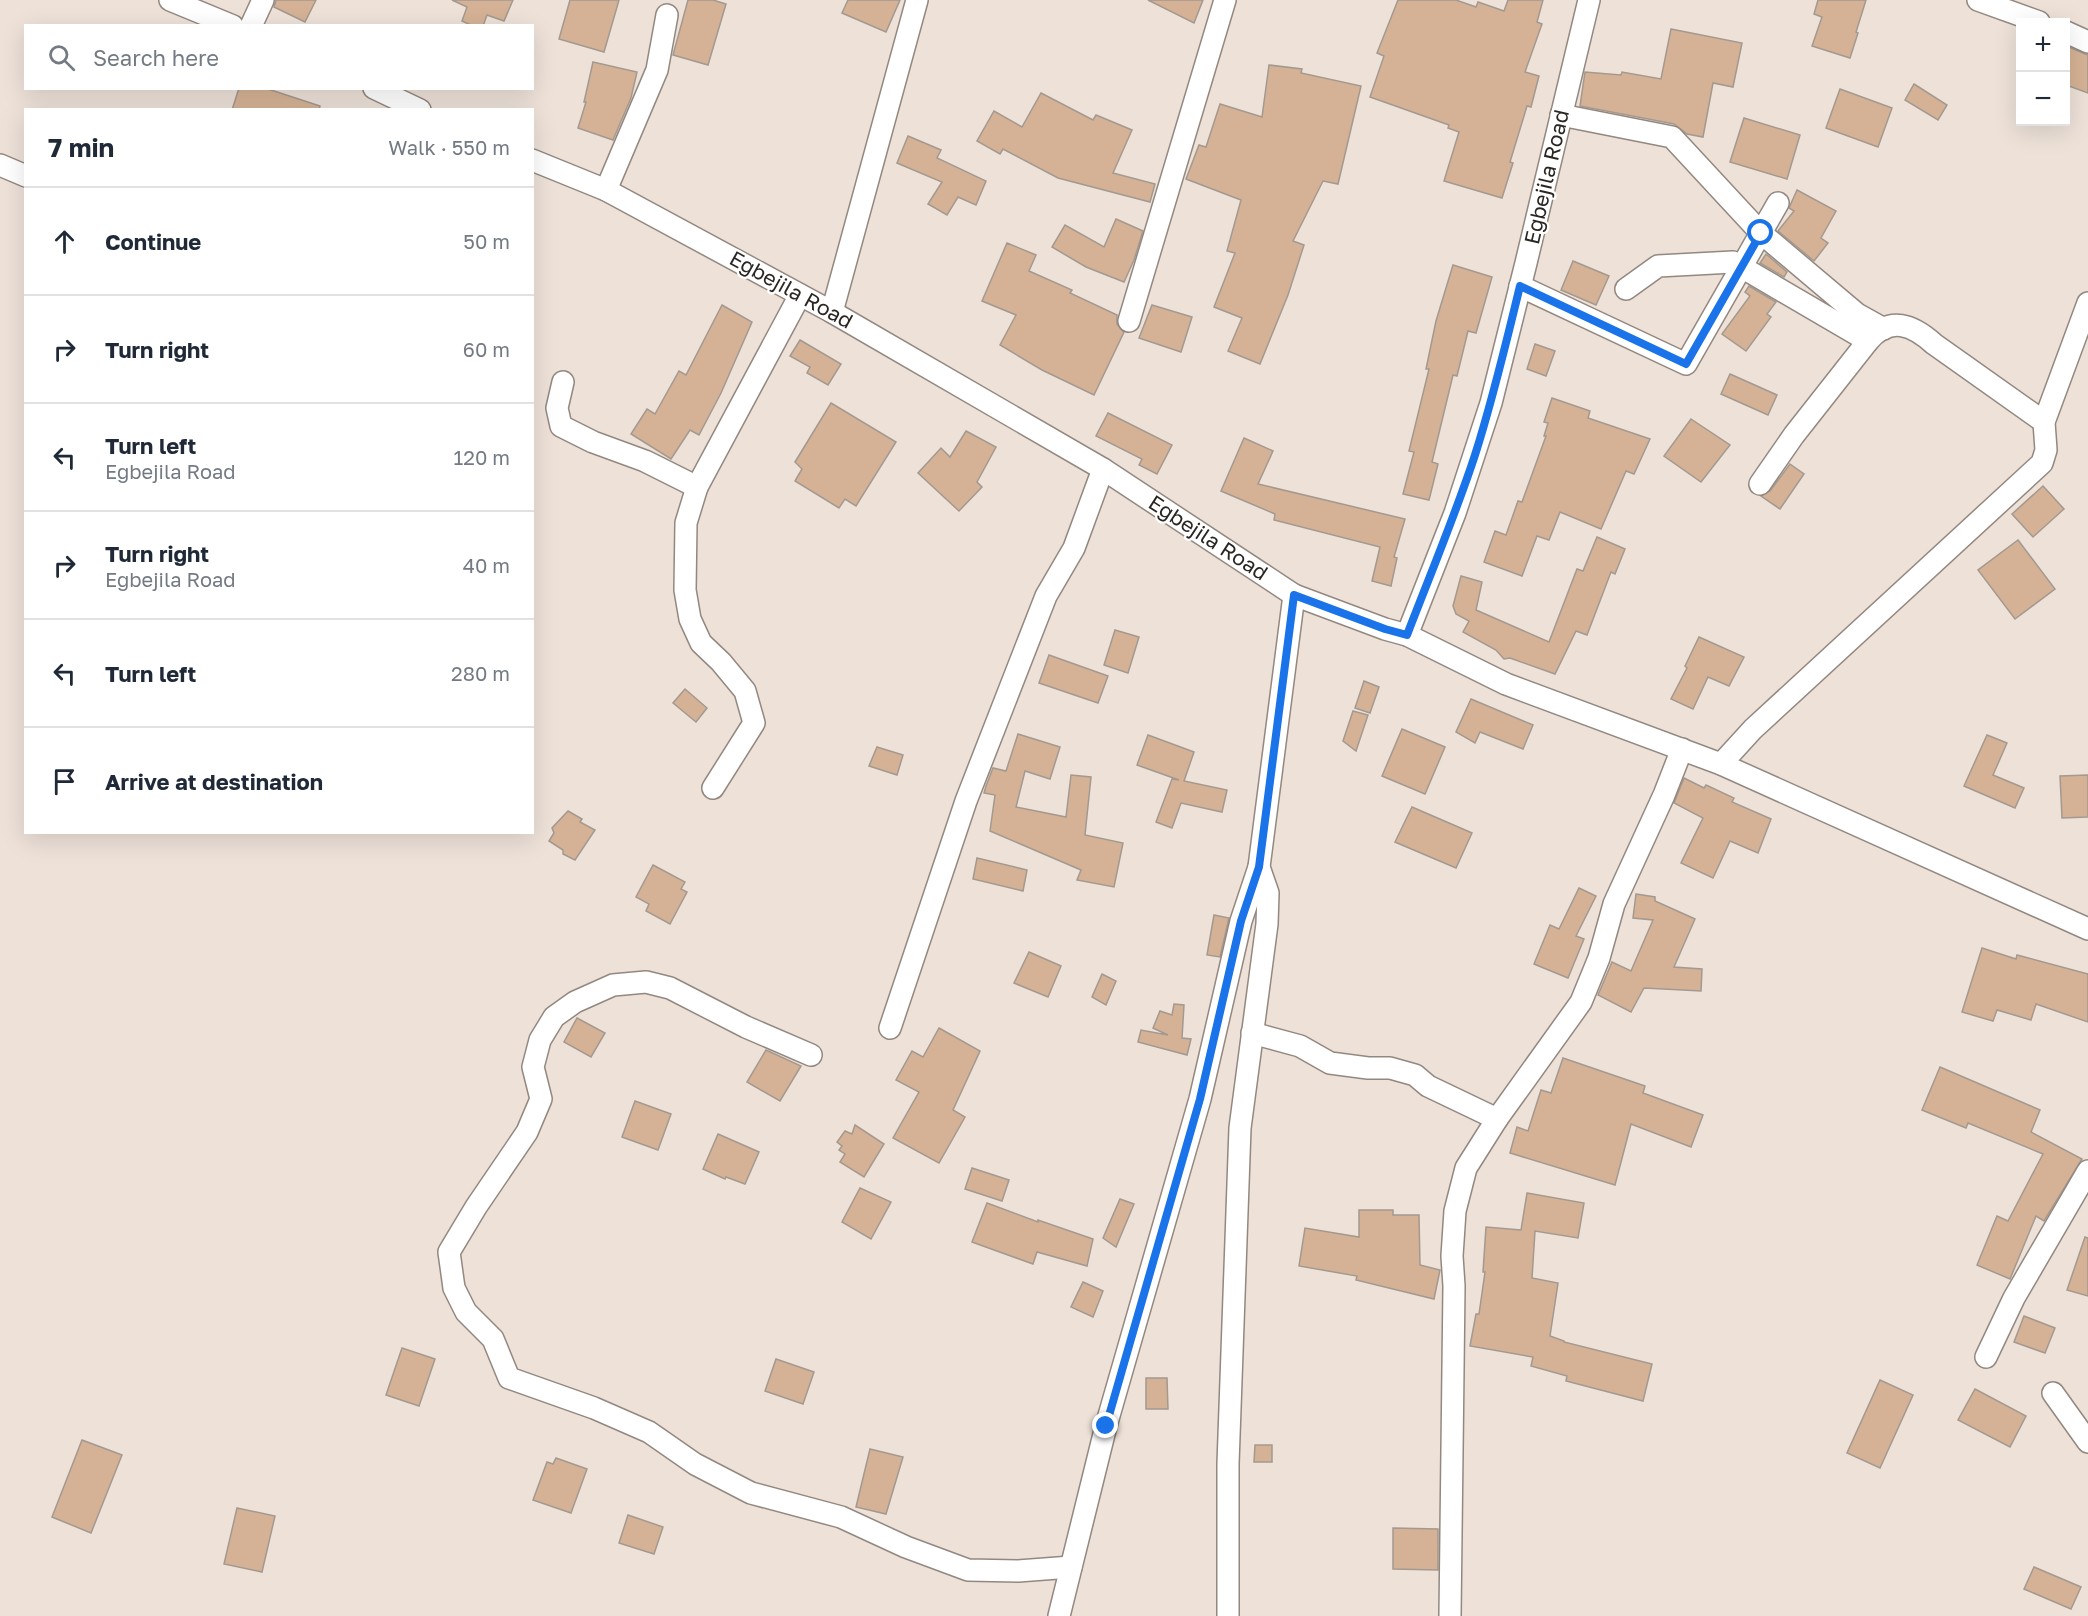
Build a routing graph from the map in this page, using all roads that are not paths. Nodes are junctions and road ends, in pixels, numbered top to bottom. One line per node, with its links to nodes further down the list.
1 (170, 0): 9 (street)
2 (263, 0): 10 (street)
3 (917, 0): 27 (street)
4 (1225, 0): 28 (street)
5 (1588, 0): 15 (street, Egbejila Road)
6 (1978, 0): 8 (street)
7 (667, 15): 19 (street)
8 (2028, 18)
9 (228, 24)
10 (252, 24)
11 (2070, 34): 12 (street)
12 (2088, 42)
13 (378, 90): 14 (street)
14 (416, 108)
15 (1561, 115): 21 (street); 23 (street, Egbejila Road)
16 (534, 161): 19 (street, Egbejila Road)
17 (0, 165): 18 (street)
18 (24, 175)
19 (606, 190): 25 (street, Egbejila Road)
20 (1778, 203): 21 (street)
21 (1761, 233): 22 (street); 29 (street)
22 (1742, 267): 23 (street); 24 (street); 29 (street)
23 (1520, 286): 36 (street, Egbejila Road)
24 (1626, 289)
25 (800, 295): 27 (street, Egbejila Road); 34 (street)
26 (2088, 303): 31 (street)
27 (832, 312): 32 (street, Egbejila Road)
28 (1129, 321)
29 (1876, 335): 31 (street); 33 (street)
30 (562, 382): 34 (street)
31 (2044, 422): 38 (street)
32 (1103, 469): 35 (street, Egbejila Road); 42 (street)
33 (1760, 483)
34 (697, 487): 39 (street)
35 (1294, 595): 36 (street, Egbejila Road); 40 (street)
36 (1407, 635): 37 (street)
37 (1682, 749): 38 (street); 45 (street)
38 (1720, 764): 41 (street)
39 (713, 788)
40 (1259, 867): 43 (street); 50 (street)
41 (2088, 929)
42 (890, 1028)
43 (1252, 1033): 45 (street); 52 (street)
44 (812, 1055): 50 (street)
45 (1497, 1119): 53 (street)
46 (2088, 1171): 47 (street)
47 (1986, 1357)
48 (2054, 1394): 49 (street)
49 (2088, 1442)
50 (1071, 1567): 51 (street)
51 (1059, 1616)
52 (1228, 1616)
53 (1450, 1616)

